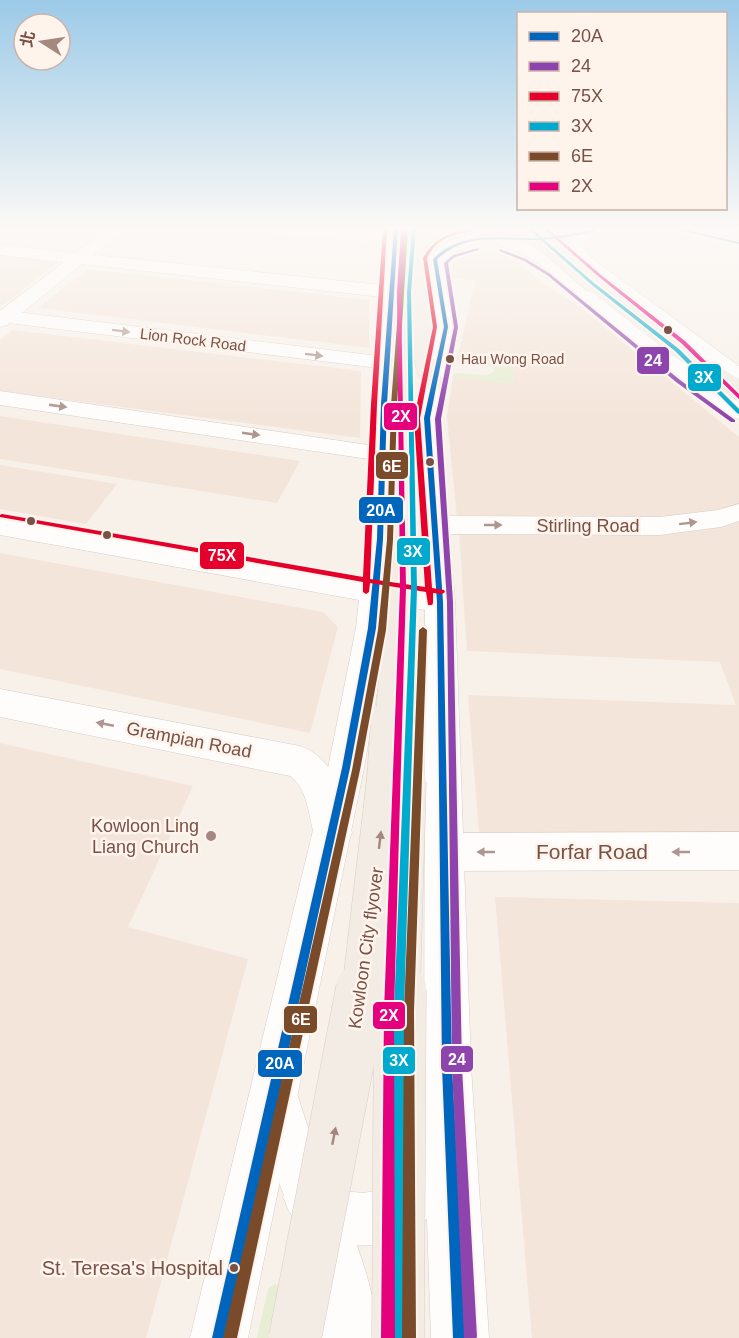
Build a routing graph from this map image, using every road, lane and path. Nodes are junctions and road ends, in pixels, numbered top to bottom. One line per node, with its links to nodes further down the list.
1 (37, 291): 11 (main road)
2 (387, 291): 10 (main road)
3 (401, 291): 33 (main road, Kowloon City flyover, one-way to 3, bridge)
4 (409, 291): 35 (main road, Kowloon City flyover, bridge)
5 (413, 291): 15 (main road)
6 (440, 291): 15 (main road)
7 (586, 291): 18 (main road)
8 (602, 291): 12 (main road, bridge)
9 (625, 291): 14 (main road)
10 (392, 292): 13 (main road)
11 (2, 318): 13 (main road, Lion Rock Road, one-way to 13)
12 (677, 350): 16 (main road); 18 (main road)
13 (387, 363): 19 (main road)
14 (739, 376)
15 (433, 383): 21 (main road)
16 (739, 388)
17 (0, 398): 19 (main road, one-way to 19)
18 (739, 412)
19 (382, 454): 23 (main road)
20 (739, 513): 21 (main road, Stirling Road, one-way to 20)
21 (435, 525): 24 (main road)
22 (0, 526): 23 (main road)
23 (376, 592): 24 (main road); 26 (main road)
24 (440, 602): 28 (main road)
25 (0, 703): 26 (main road, Grampian Road, one-way to 25)
26 (332, 833): 30 (main road)
27 (739, 851): 28 (main road, Forfar Road, one-way to 28)
28 (445, 852): 29 (main road)
29 (447, 1067): 31 (main road); 36 (main road)
30 (274, 1096): 31 (main road); 32 (main road)
31 (310, 1197): 34 (main road)
32 (219, 1338)
33 (295, 1338)
34 (350, 1338)
35 (398, 1338)
36 (460, 1338)

